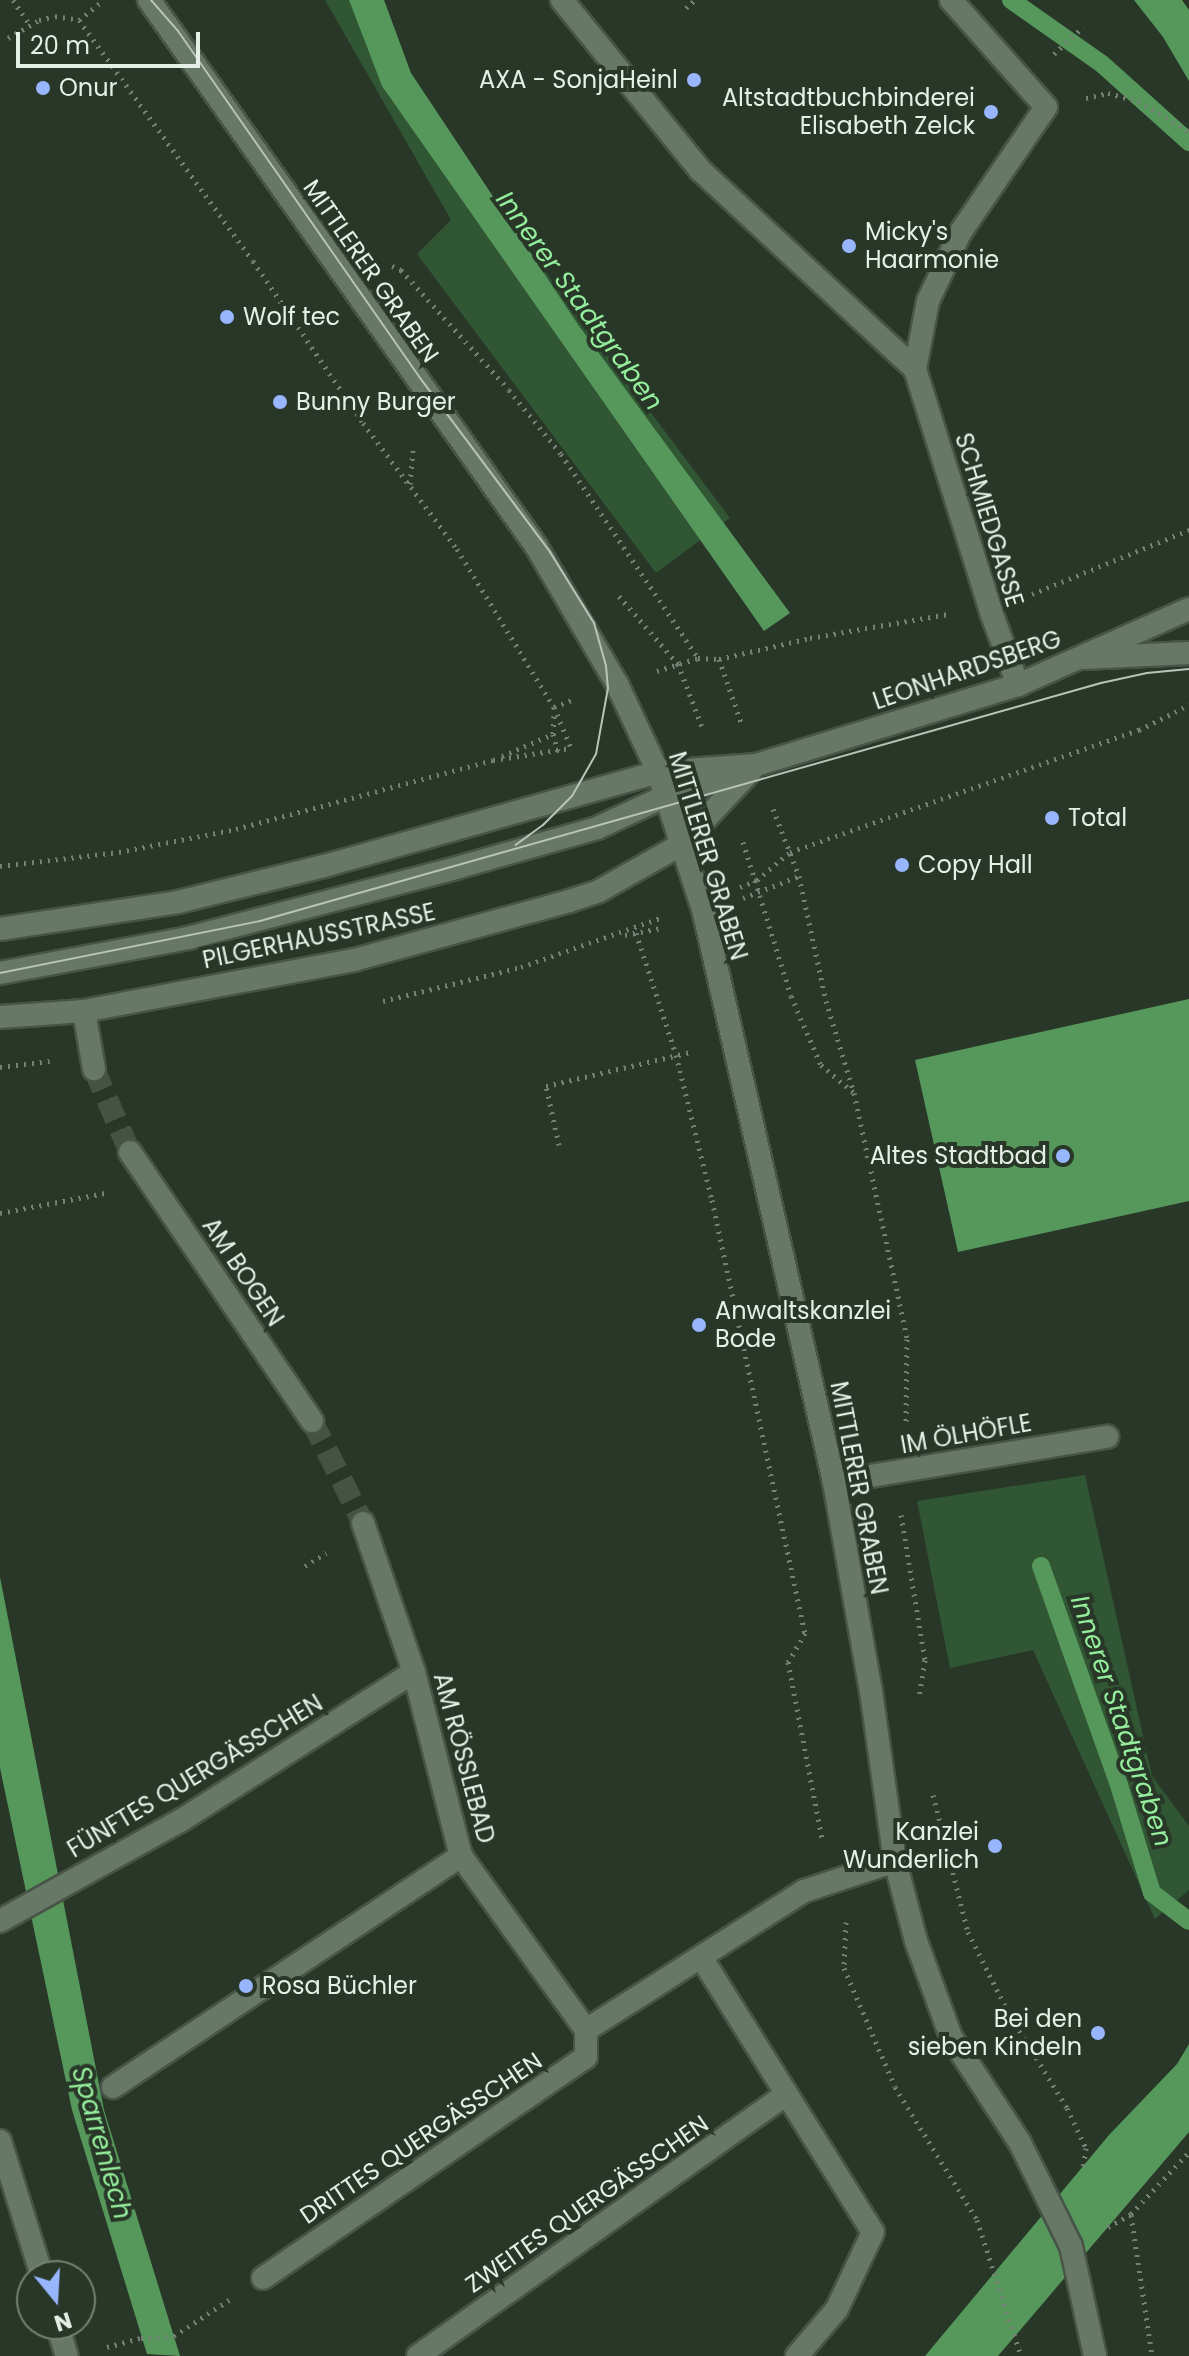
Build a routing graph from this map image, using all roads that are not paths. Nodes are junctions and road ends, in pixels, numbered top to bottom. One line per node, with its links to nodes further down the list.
1 (149, 0): 10 (street, MITTLERER GRABEN)
2 (562, 0): 4 (street)
3 (951, 0): 4 (street, SCHMIEDGASSE)
4 (915, 369): 8 (street, SCHMIEDGASSE)
5 (1189, 609): 7 (street, LEONHARDSBERG)
6 (1189, 653): 7 (street)
7 (1083, 658): 8 (street, LEONHARDSBERG)
8 (1018, 685): 9 (street, LEONHARDSBERG)
9 (756, 765): 10 (street, LEONHARDSBERG); 11 (street); 12 (street, LEONHARDSBERG)
10 (658, 772): 11 (street, MITTLERER GRABEN); 13 (street)
11 (666, 796): 12 (street, MITTLERER GRABEN); 14 (street)
12 (682, 844): 15 (street, PILGERHAUSSTRASSE); 21 (street, MITTLERER GRABEN)
13 (0, 929)
14 (0, 973)
15 (84, 1011): 16 (street, PILGERHAUSSTRASSE); 17 (street)
16 (0, 1017)
17 (94, 1069)
18 (130, 1152): 19 (street, AM BOGEN)
19 (312, 1421)
20 (1107, 1437): 21 (street, IM ÖLHÖFLE)
21 (834, 1482): 25 (street, MITTLERER GRABEN)
22 (363, 1523): 23 (street, AM RÖSSLEBAD)
23 (414, 1672): 24 (street, AM RÖSSLEBAD); 26 (street, FÜNFTES QUERGÄSSCHEN)
24 (461, 1856): 28 (street, AM RÖSSLEBAD); 29 (street)
25 (895, 1861): 27 (street); 36 (street, MITTLERER GRABEN)
26 (0, 1921)
27 (701, 1957): 28 (street); 30 (street)
28 (586, 2030): 33 (street, DRITTES QUERGÄSSCHEN)
29 (113, 2087)
30 (785, 2095): 34 (street, ZWEITES QUERGÄSSCHEN); 35 (street)
31 (0, 2141): 32 (street)
32 (37, 2260)
33 (263, 2278)
34 (418, 2356)
35 (797, 2356)
36 (1095, 2356)

